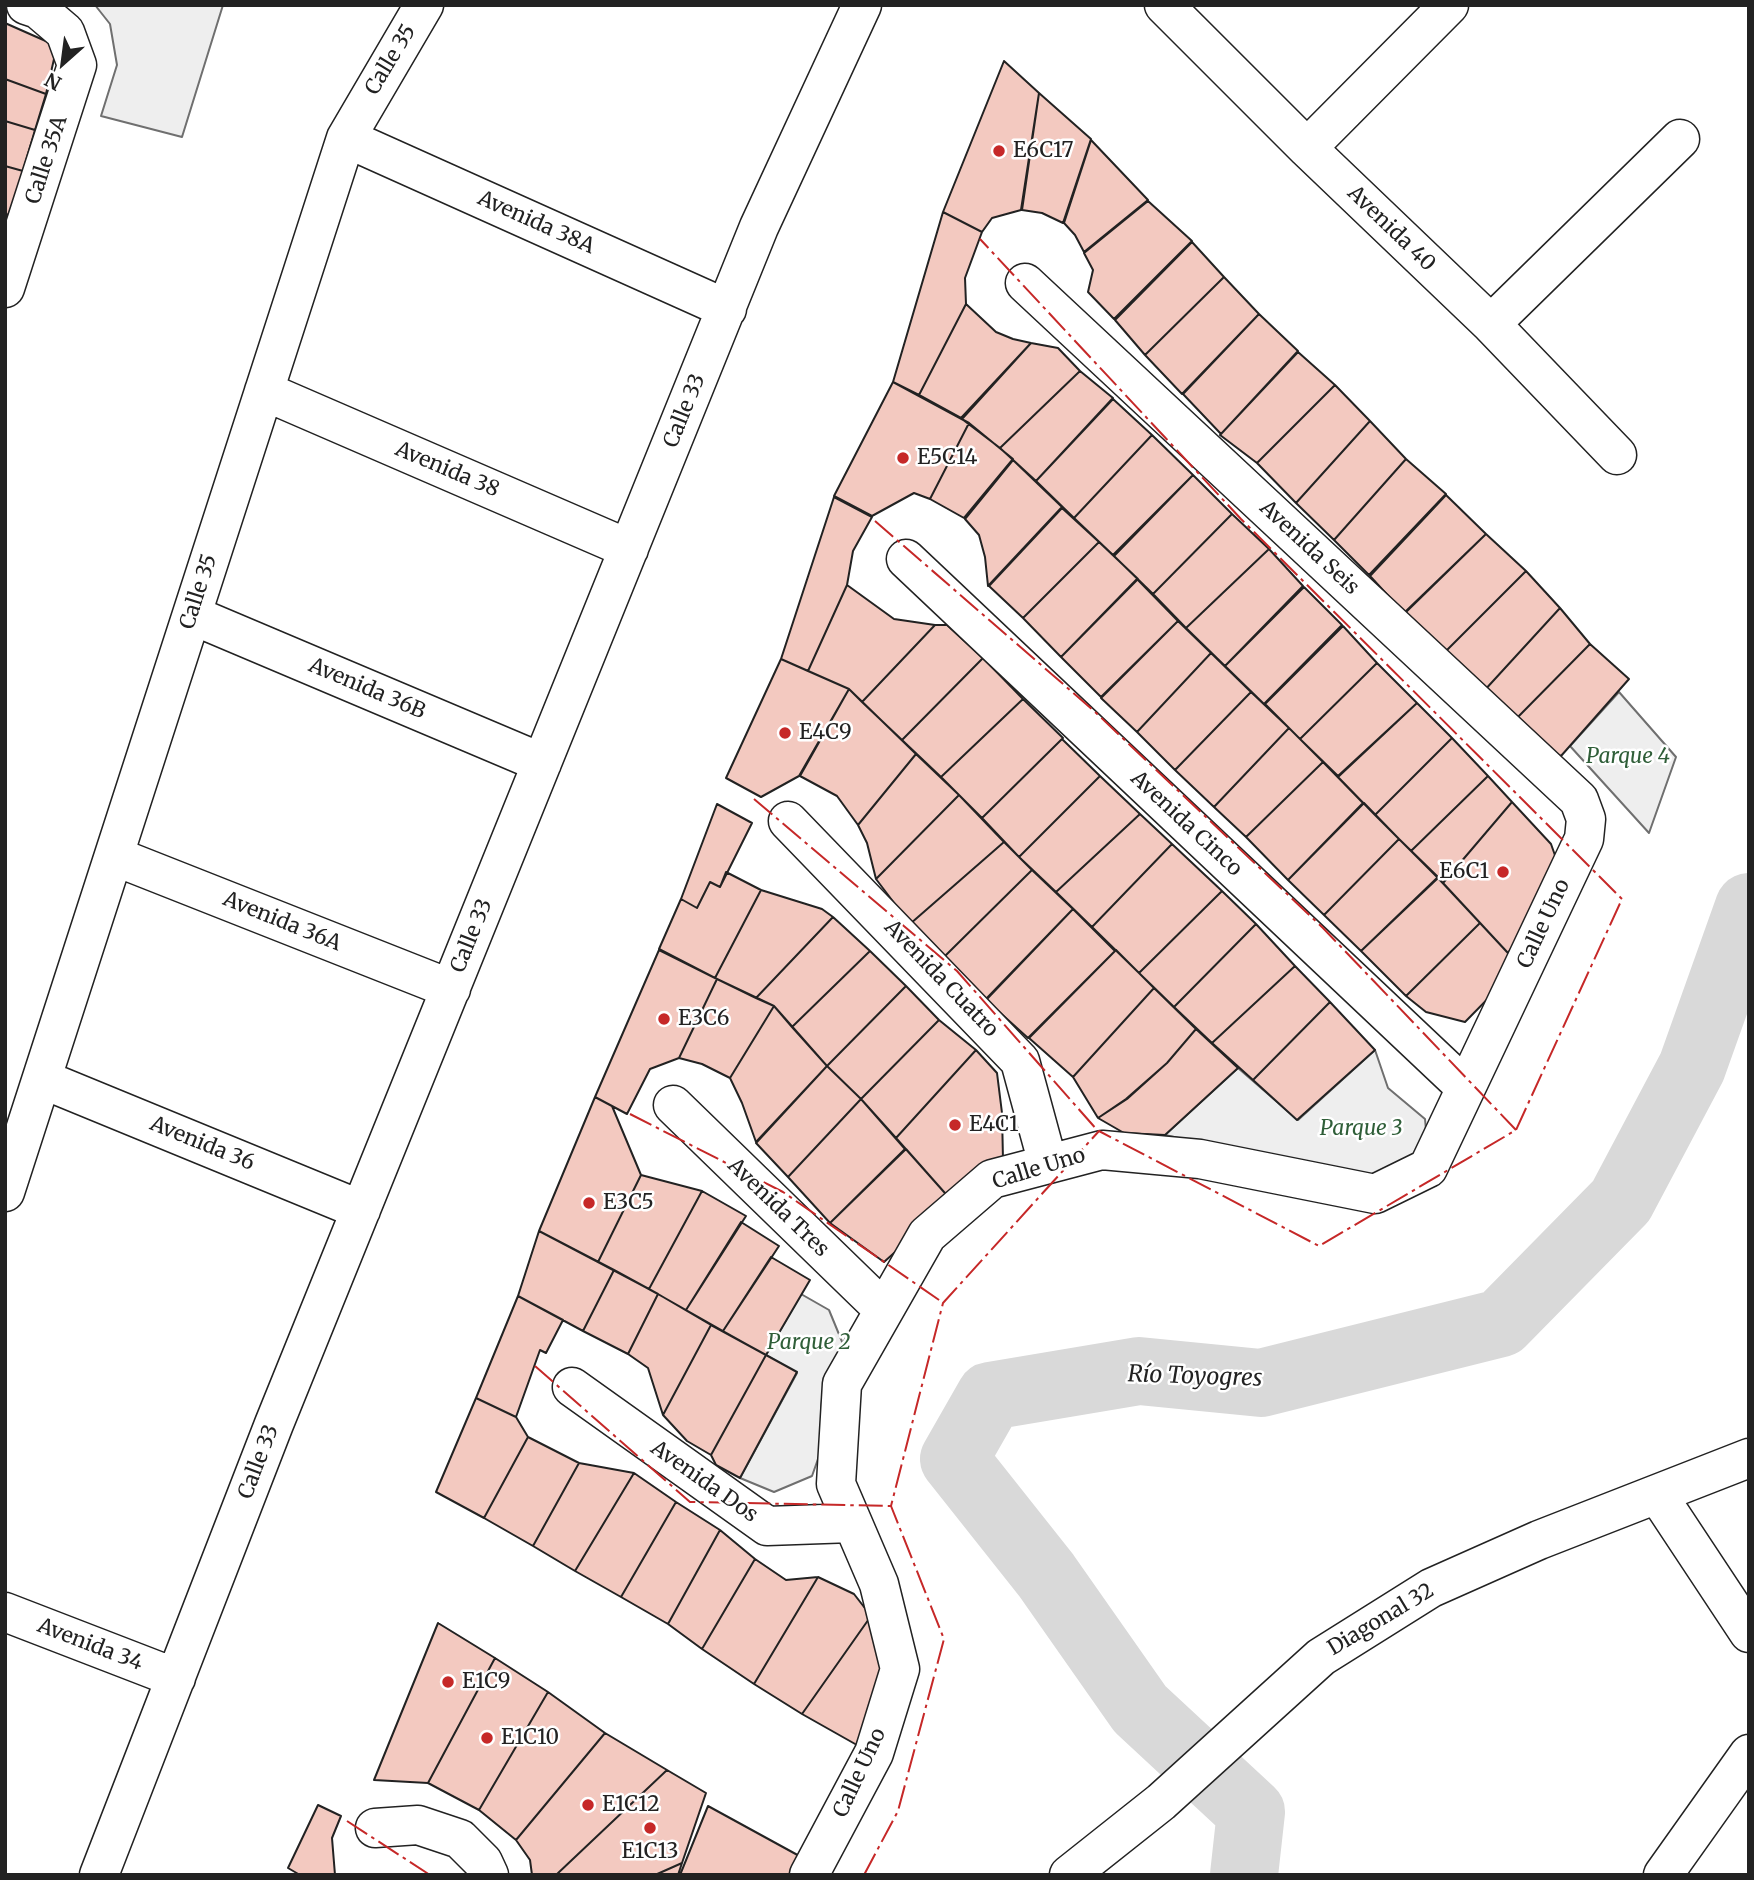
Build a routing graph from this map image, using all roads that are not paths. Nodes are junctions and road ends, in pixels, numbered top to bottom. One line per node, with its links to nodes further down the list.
1 (26, 5): 10 (street, Calle 35A)
2 (424, 5): 6 (street, Calle 35)
3 (1164, 5): 8 (street, Avenida 40)
4 (1449, 5): 8 (street)
5 (852, 8): 11 (street, Calle 33)
6 (346, 138): 11 (street, Avenida 38A); 13 (street, Calle 35)
7 (1680, 139): 12 (street)
8 (1307, 148): 12 (street, Avenida 40)
9 (1024, 283): 19 (street, Avenida Seis)
10 (5, 288)
11 (727, 309): 15 (street, Calle 33)
12 (1491, 324): 14 (street, Avenida 40)
13 (264, 390): 15 (street, Avenida 38); 17 (street, Calle 35)
14 (1617, 455)
15 (629, 549): 18 (street, Calle 33)
16 (906, 559): 24 (street, Avenida Cinco)
17 (192, 615): 18 (street, Avenida 36B); 21 (street, Calle 35)
18 (542, 763): 22 (street, Calle 33)
19 (1586, 819): 24 (street, Calle Uno)
20 (788, 821): 26 (street, Avenida Cuatro)
21 (114, 856): 22 (street, Avenida 36A); 23 (street, Calle 35)
22 (451, 989): 28 (street, Calle 33)
23 (42, 1079): 27 (street, Calle 35); 28 (street, Avenida 36)
24 (1466, 1088): 26 (street, Calle Uno)
25 (673, 1105): 29 (street, Avenida Tres)
26 (1048, 1164): 29 (street, Calle Uno)
27 (5, 1192)
28 (361, 1210): 36 (street, Calle 33)
29 (884, 1310): 33 (street, Calle Uno)
30 (572, 1387): 33 (street, Avenida Dos)
31 (1749, 1458): 32 (street, Diagonal 32)
32 (1657, 1493): 35 (street); 42 (street, Diagonal 32)
33 (852, 1523): 41 (street, Calle Uno)
34 (5, 1612): 36 (street, Avenida 34)
35 (1749, 1633)
36 (176, 1678): 39 (street, Calle 33)
37 (1749, 1754): 43 (street)
38 (375, 1828): 40 (street)
39 (99, 1875)
40 (489, 1875)
41 (809, 1875)
42 (1069, 1875)
43 (1663, 1875)

